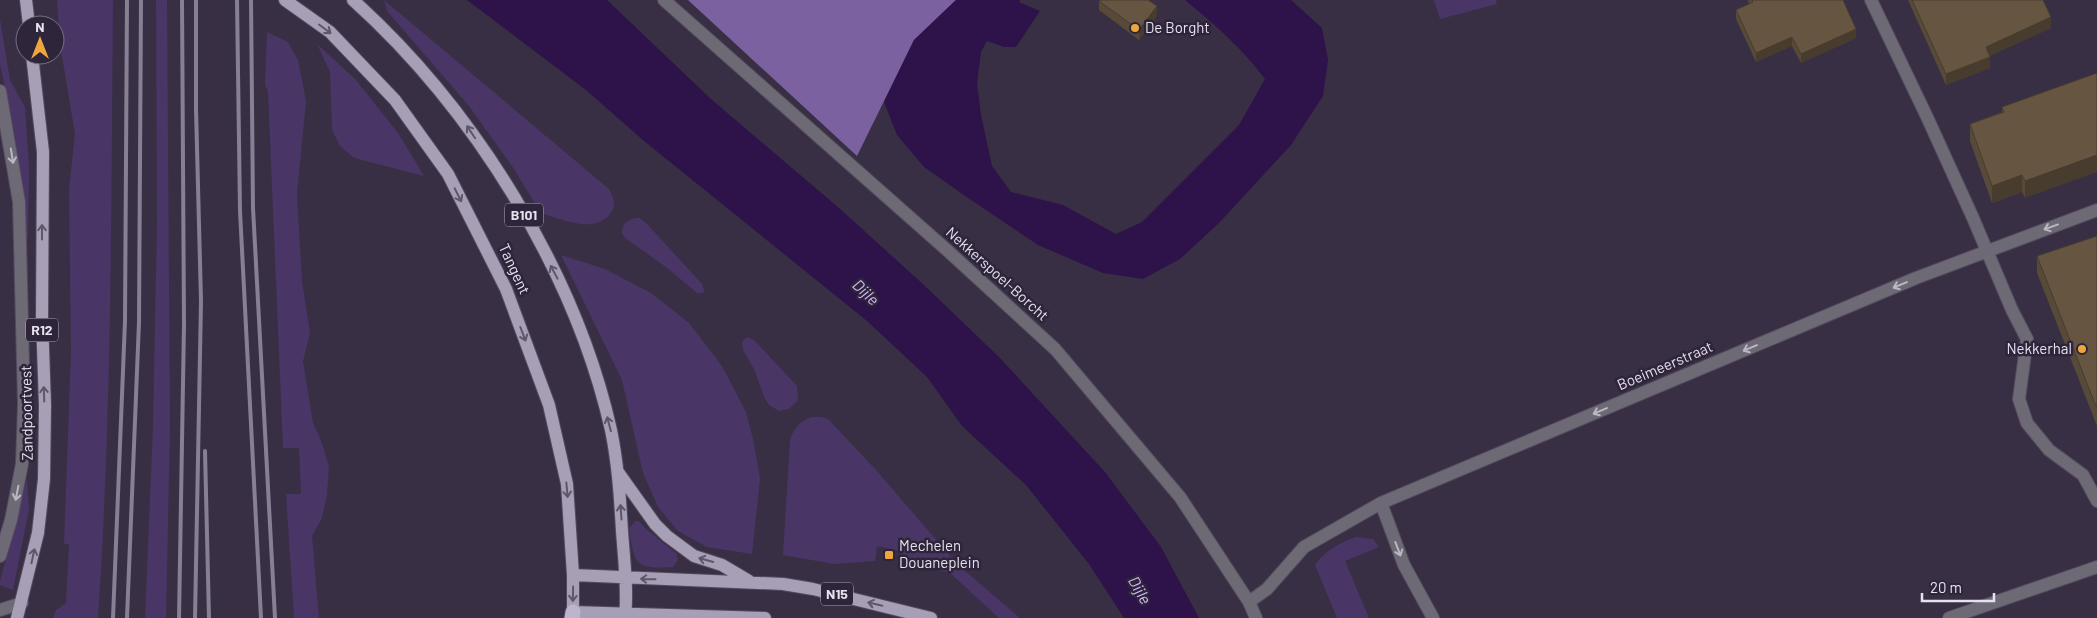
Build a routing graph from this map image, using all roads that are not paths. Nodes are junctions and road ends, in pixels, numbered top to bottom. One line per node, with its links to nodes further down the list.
1 (26, 0): 6 (main road)
2 (285, 0): 16 (main road, Tangent, one-way to 16)
3 (353, 0): 11 (main road, B101, one-way to 3)
4 (664, 0): 19 (street, Nekkerspoel-Borcht)
5 (1871, 0): 10 (street)
6 (28, 15)
7 (33, 65): 20 (main road, Zandpoortvest / R12, one-way to 7)
8 (0, 91): 14 (street, Zandpoortvest / R12, one-way to 14)
9 (2097, 210): 10 (street, Boeimeerstraat, one-way to 10)
10 (1986, 251): 12 (street); 13 (street, Boeimeerstraat, one-way to 13)
11 (618, 472): 17 (main road, B101, one-way to 11); 18 (main road, one-way to 11)
12 (2097, 501)
13 (1381, 504): 19 (street, Boeimeerstraat); 28 (street, one-way to 28)
14 (0, 556)
15 (2097, 567): 29 (street)
16 (573, 575): 17 (main road, N15); 22 (main road, Tangent, one-way to 22)
17 (625, 578): 18 (main road, N15, one-way to 17); 23 (main road, B101)
18 (749, 581): 26 (main road, N15, one-way to 18)
19 (1249, 602): 27 (street, Nekkerspoel-Borcht)
20 (22, 603): 21 (street); 24 (main road, Zandpoortvest / R12)
21 (0, 610)
22 (572, 615): 23 (main road)
23 (625, 617): 25 (main road)
24 (17, 618)
25 (757, 618)
26 (931, 618)
27 (1256, 618)
28 (1433, 618)
29 (1949, 618)

